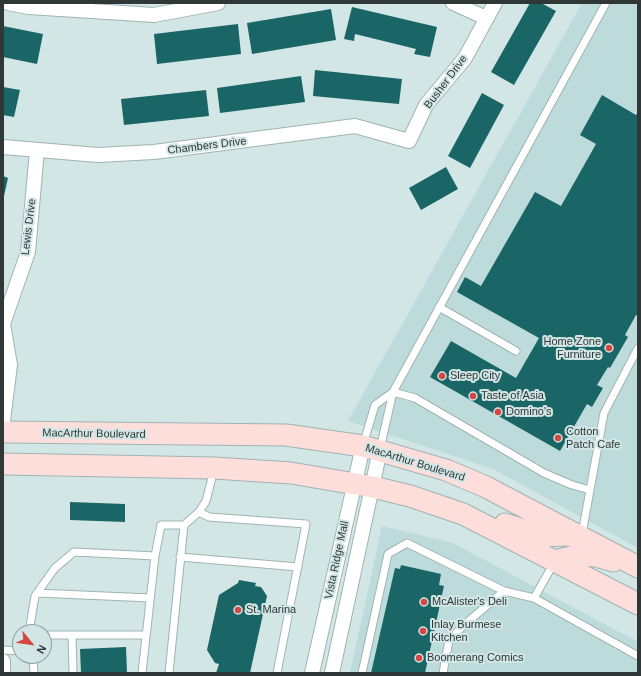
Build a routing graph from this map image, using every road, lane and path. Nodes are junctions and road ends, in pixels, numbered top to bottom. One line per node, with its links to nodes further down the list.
1 (8, 3): 2 (street)
2 (218, 3)
3 (453, 3): 6 (street)
4 (495, 3): 6 (street, Busher Drive)
5 (606, 3): 10 (lane)
6 (486, 18): 7 (street, Busher Drive)
7 (409, 141): 9 (street, Chambers Drive)
8 (3, 146): 9 (street, Chambers Drive)
9 (37, 150): 11 (street, Lewis Drive)
10 (439, 307): 13 (lane); 14 (lane)
11 (3, 324): 15 (street, Lewis Drive)
12 (638, 348): 21 (lane)
13 (516, 351)
14 (392, 392): 17 (lane); 17 (lane); 21 (lane)
15 (3, 421)
16 (3, 432): 17 (main road, MacArthur Boulevard)
17 (371, 448): 20 (street, Vista Ridge Mall); 20 (street, Vista Ridge Mall); 25 (main road, MacArthur Boulevard)
18 (3, 464): 19 (main road)
19 (214, 468): 20 (main road); 22 (lane)
20 (364, 485): 23 (main road); 47 (street, Vista Ridge Mall); 48 (street, Vista Ridge Mall)
21 (590, 490): 25 (lane)
22 (199, 512): 24 (lane); 29 (lane)
23 (463, 514): 25 (main road); 28 (main road)
24 (184, 525): 26 (lane); 27 (lane)
25 (581, 536): 30 (main road, MacArthur Boulevard)
26 (155, 556): 32 (lane); 33 (lane)
27 (180, 557): 29 (lane); 45 (lane)
28 (555, 561): 30 (main road); 34 (lane); 35 (main road)
29 (298, 567): 46 (lane)
30 (638, 567)
31 (504, 591): 34 (lane); 49 (lane); 50 (lane)
32 (37, 593): 33 (lane); 36 (lane)
33 (150, 598): 38 (lane)
34 (534, 598): 40 (lane)
35 (638, 604)
36 (32, 624)
37 (52, 635): 39 (lane)
38 (146, 635): 39 (lane); 44 (lane)
39 (72, 636): 43 (lane)
40 (638, 656)
41 (3, 661): 42 (street)
42 (3, 673)
43 (73, 673)
44 (142, 673)
45 (169, 673)
46 (277, 673)
47 (312, 673)
48 (332, 673)
49 (362, 673)
50 (443, 673)

